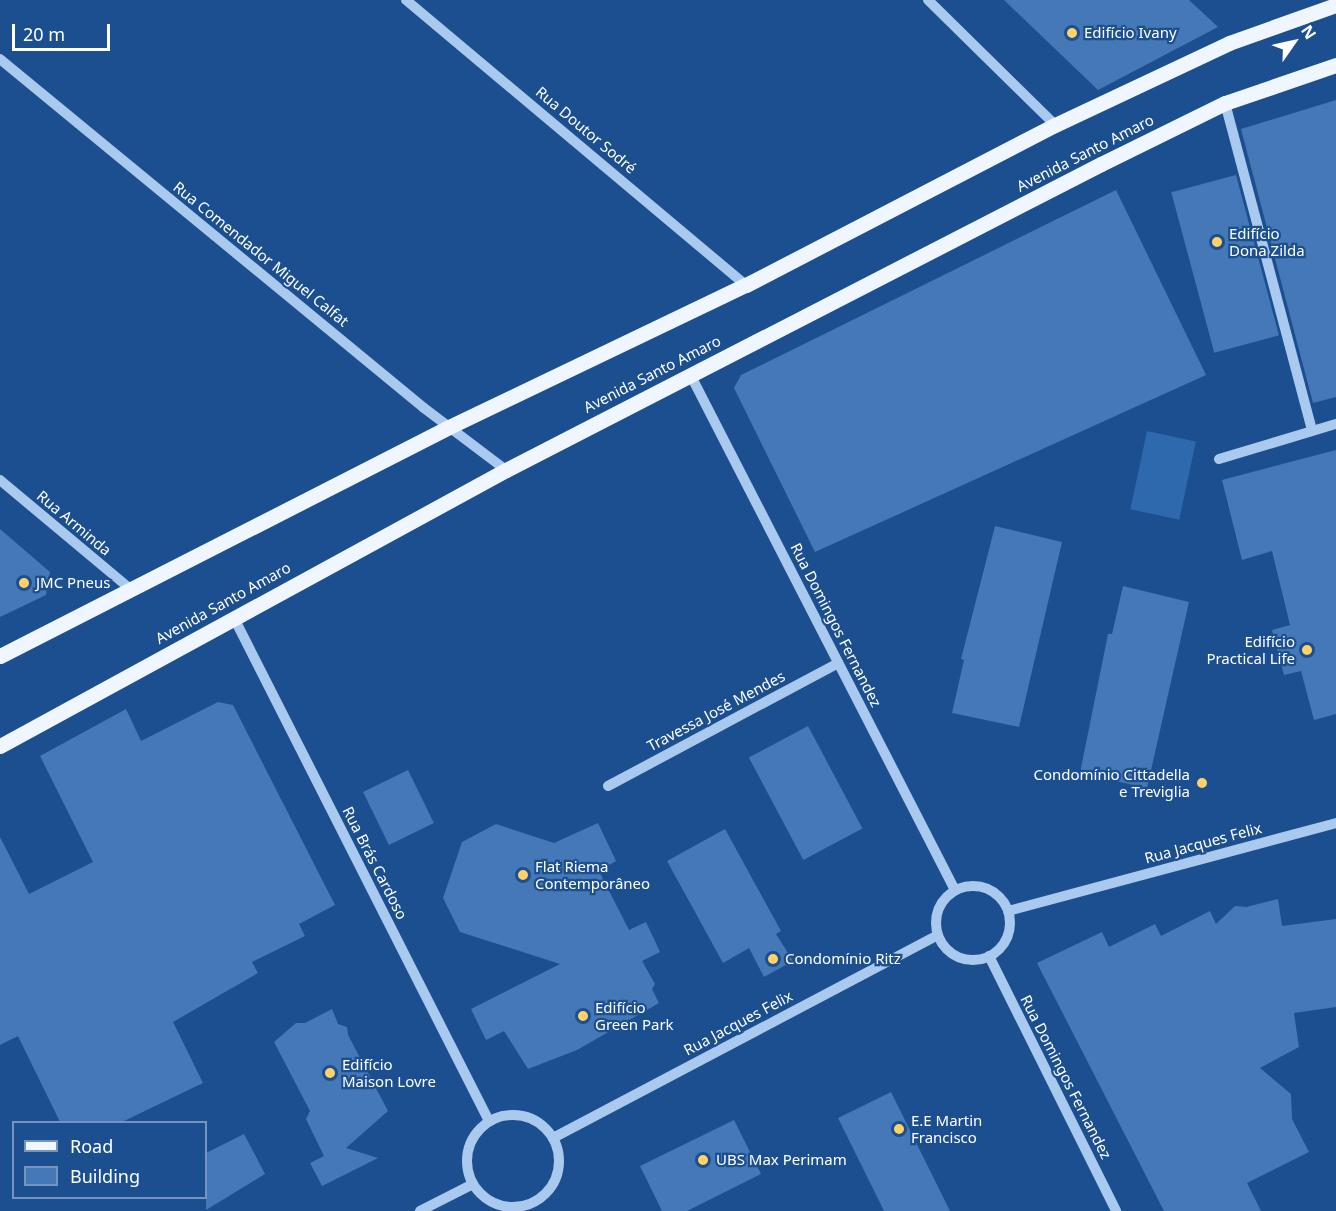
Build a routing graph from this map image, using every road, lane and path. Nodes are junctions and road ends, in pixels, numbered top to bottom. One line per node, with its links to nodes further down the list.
1 (406, 0): 8 (street, Rua Doutor Sodré)
2 (928, 0): 7 (street)
3 (1336, 5): 7 (main road)
4 (0, 59): 11 (street, Rua Comendador Miguel Calfat)
5 (1336, 65): 6 (main road, Avenida Santo Amaro)
6 (1225, 103): 9 (main road, Avenida Santo Amaro); 12 (street)
7 (1055, 125): 8 (main road)
8 (746, 285): 11 (main road)
9 (690, 374): 14 (main road, Avenida Santo Amaro); 19 (street, Rua Domingos Fernandez)
10 (1336, 424): 12 (street)
11 (449, 428): 14 (street, Rua Comendador Miguel Calfat); 16 (main road)
12 (1312, 429): 13 (street)
13 (1219, 459)
14 (506, 470): 17 (main road, Avenida Santo Amaro)
15 (0, 480): 16 (street, Rua Arminda)
16 (129, 588): 18 (main road)
17 (234, 618): 20 (main road, Avenida Santo Amaro); 27 (street, Rua Brás Cardoso)
18 (0, 656)
19 (838, 663): 21 (street, Travessa José Mendes); 23 (street, Rua Domingos Fernandez)
20 (0, 746)
21 (608, 786)
22 (1336, 823): 24 (street, Rua Jacques Felix)
23 (955, 890): 24 (street); 25 (street)
24 (1008, 911): 26 (street)
25 (938, 935): 26 (street); 28 (street, Rua Jacques Felix)
26 (989, 956): 32 (street, Rua Domingos Fernandez)
27 (489, 1122): 28 (street); 29 (street)
28 (553, 1138): 30 (street)
29 (472, 1184): 30 (street); 31 (street)
30 (532, 1207)
31 (420, 1211)
32 (1116, 1211)

